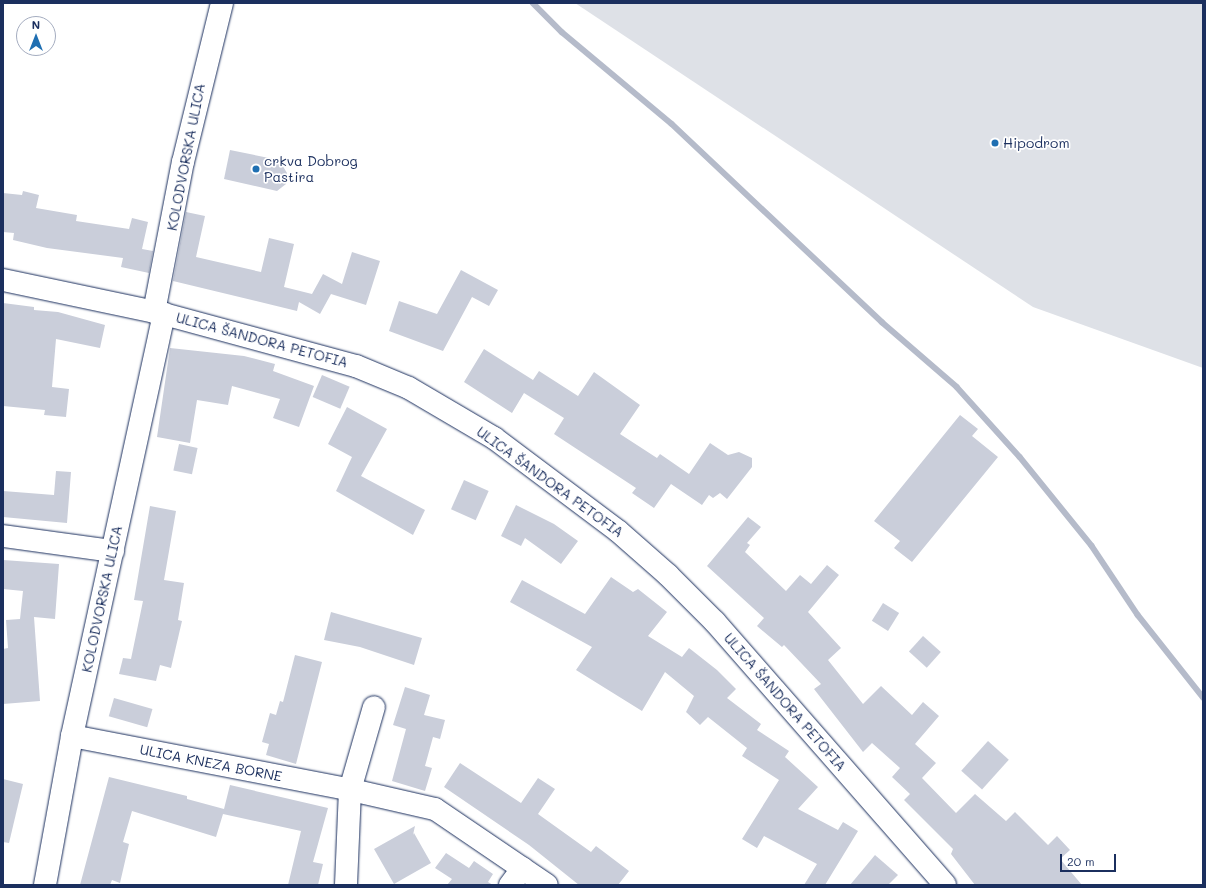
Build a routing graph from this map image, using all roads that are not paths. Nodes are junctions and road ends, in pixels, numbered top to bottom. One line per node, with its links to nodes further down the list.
1 (222, 3): 3 (street, KOLODVORSKA ULICA)
2 (3, 280): 3 (street, ULICA ŠANDORA PETOFIA)
3 (159, 313): 5 (street, KOLODVORSKA ULICA); 14 (street, ULICA ŠANDORA PETOFIA)
4 (3, 536): 5 (street)
5 (113, 551): 7 (street, KOLODVORSKA ULICA)
6 (374, 707): 8 (street)
7 (72, 736): 8 (street, ULICA KNEZA BORNE); 10 (street, KOLODVORSKA ULICA)
8 (350, 790): 9 (street, ULICA KNEZA BORNE); 11 (street)
9 (523, 868): 12 (street); 13 (street, ULICA KNEZA BORNE)
10 (45, 885)
11 (346, 885)
12 (510, 885)
13 (547, 885)
14 (945, 885)

